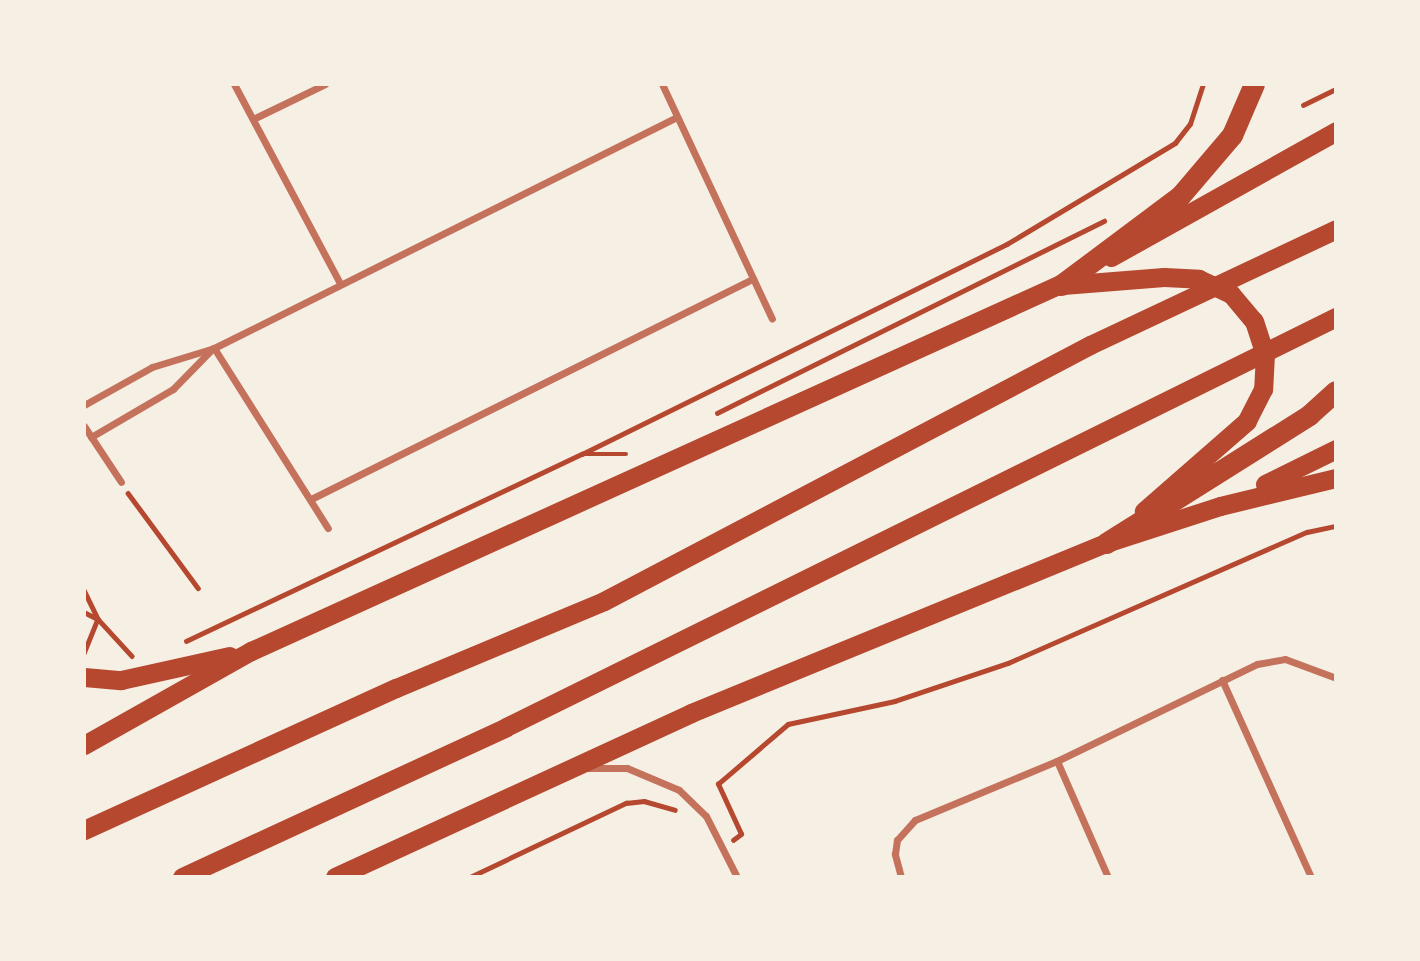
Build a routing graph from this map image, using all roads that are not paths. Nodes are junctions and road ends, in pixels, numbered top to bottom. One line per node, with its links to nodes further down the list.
1 (234, 84): 6 (street)
2 (325, 84): 6 (street)
3 (662, 84): 5 (street)
4 (1254, 84): 13 (highway)
5 (677, 117): 11 (street); 12 (street)
6 (253, 119): 12 (street)
7 (1336, 131): 9 (highway)
8 (1336, 140): 9 (highway)
9 (1316, 141): 13 (highway)
10 (1336, 229): 35 (highway)
11 (753, 279): 15 (street); 24 (street)
12 (340, 283): 16 (street)
13 (1061, 285): 27 (highway); 28 (highway)
14 (1336, 317): 36 (highway)
15 (772, 319)
16 (214, 348): 18 (street); 20 (street); 24 (street)
17 (1336, 391): 27 (highway)
18 (84, 405)
19 (84, 426): 20 (street)
20 (91, 437): 23 (street)
21 (1336, 449): 25 (highway)
22 (1336, 478): 25 (highway)
23 (121, 482)
24 (311, 499): 26 (street)
25 (1220, 506): 27 (highway)
26 (328, 528)
27 (1105, 543): 34 (highway)
28 (251, 651): 29 (highway); 32 (highway)
29 (84, 677)
30 (1336, 678): 31 (street)
31 (1222, 680): 33 (street); 41 (street)
32 (84, 745)
33 (1058, 761): 39 (street); 40 (street)
34 (568, 769): 37 (highway); 38 (street)
35 (84, 830)
36 (183, 877)
37 (335, 877)
38 (737, 877)
39 (901, 877)
40 (1108, 877)
41 (1311, 877)

